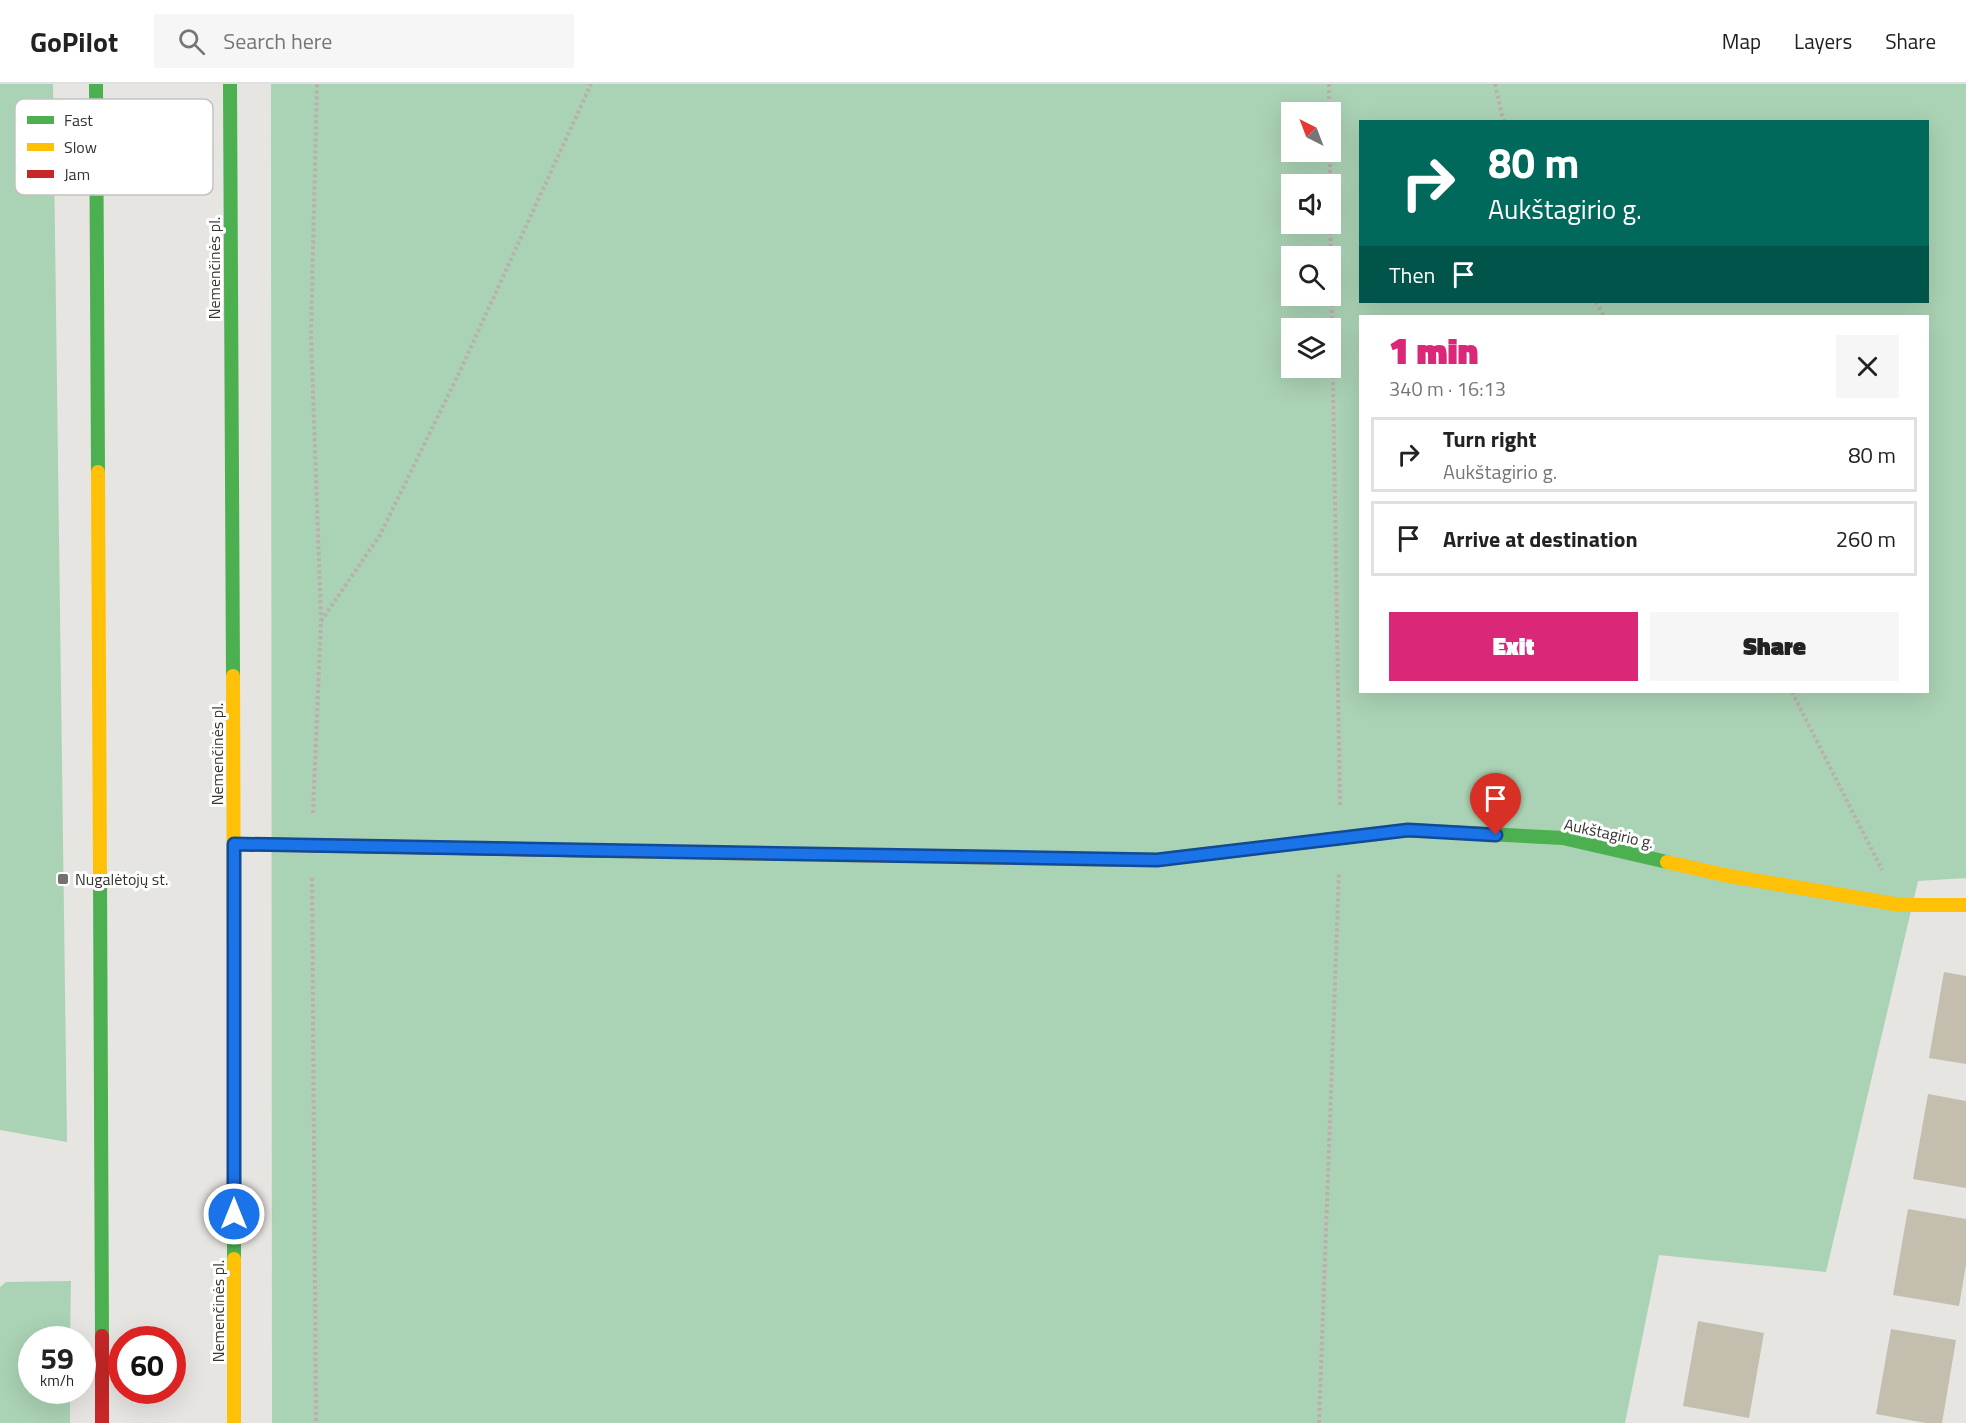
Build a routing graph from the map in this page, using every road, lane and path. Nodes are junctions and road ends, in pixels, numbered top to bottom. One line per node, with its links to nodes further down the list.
1 (96, 84): 7 (main road)
2 (230, 84): 15 (main road, Nemenčinės pl.)
3 (317, 84): 12 (path)
4 (591, 84): 12 (path)
5 (1329, 84): 8 (path)
6 (1495, 84): 9 (path)
7 (96, 99)
8 (1329, 102)
9 (1504, 120)
10 (96, 195): 19 (main road)
11 (1330, 234): 14 (path)
12 (321, 621): 16 (path)
13 (1793, 693): 17 (path)
14 (1341, 838): 16 (main road, Aukštagirio g.); 17 (main road, Aukštagirio g.); 22 (path)
15 (234, 844): 16 (main road, Aukštagirio g.); 20 (main road, Nemenčinės pl.)
16 (312, 846): 21 (path)
17 (1900, 905): 18 (main road, Aukštagirio g.)
18 (1966, 905)
19 (102, 1423)
20 (234, 1423)
21 (315, 1423)
22 (1319, 1423)

